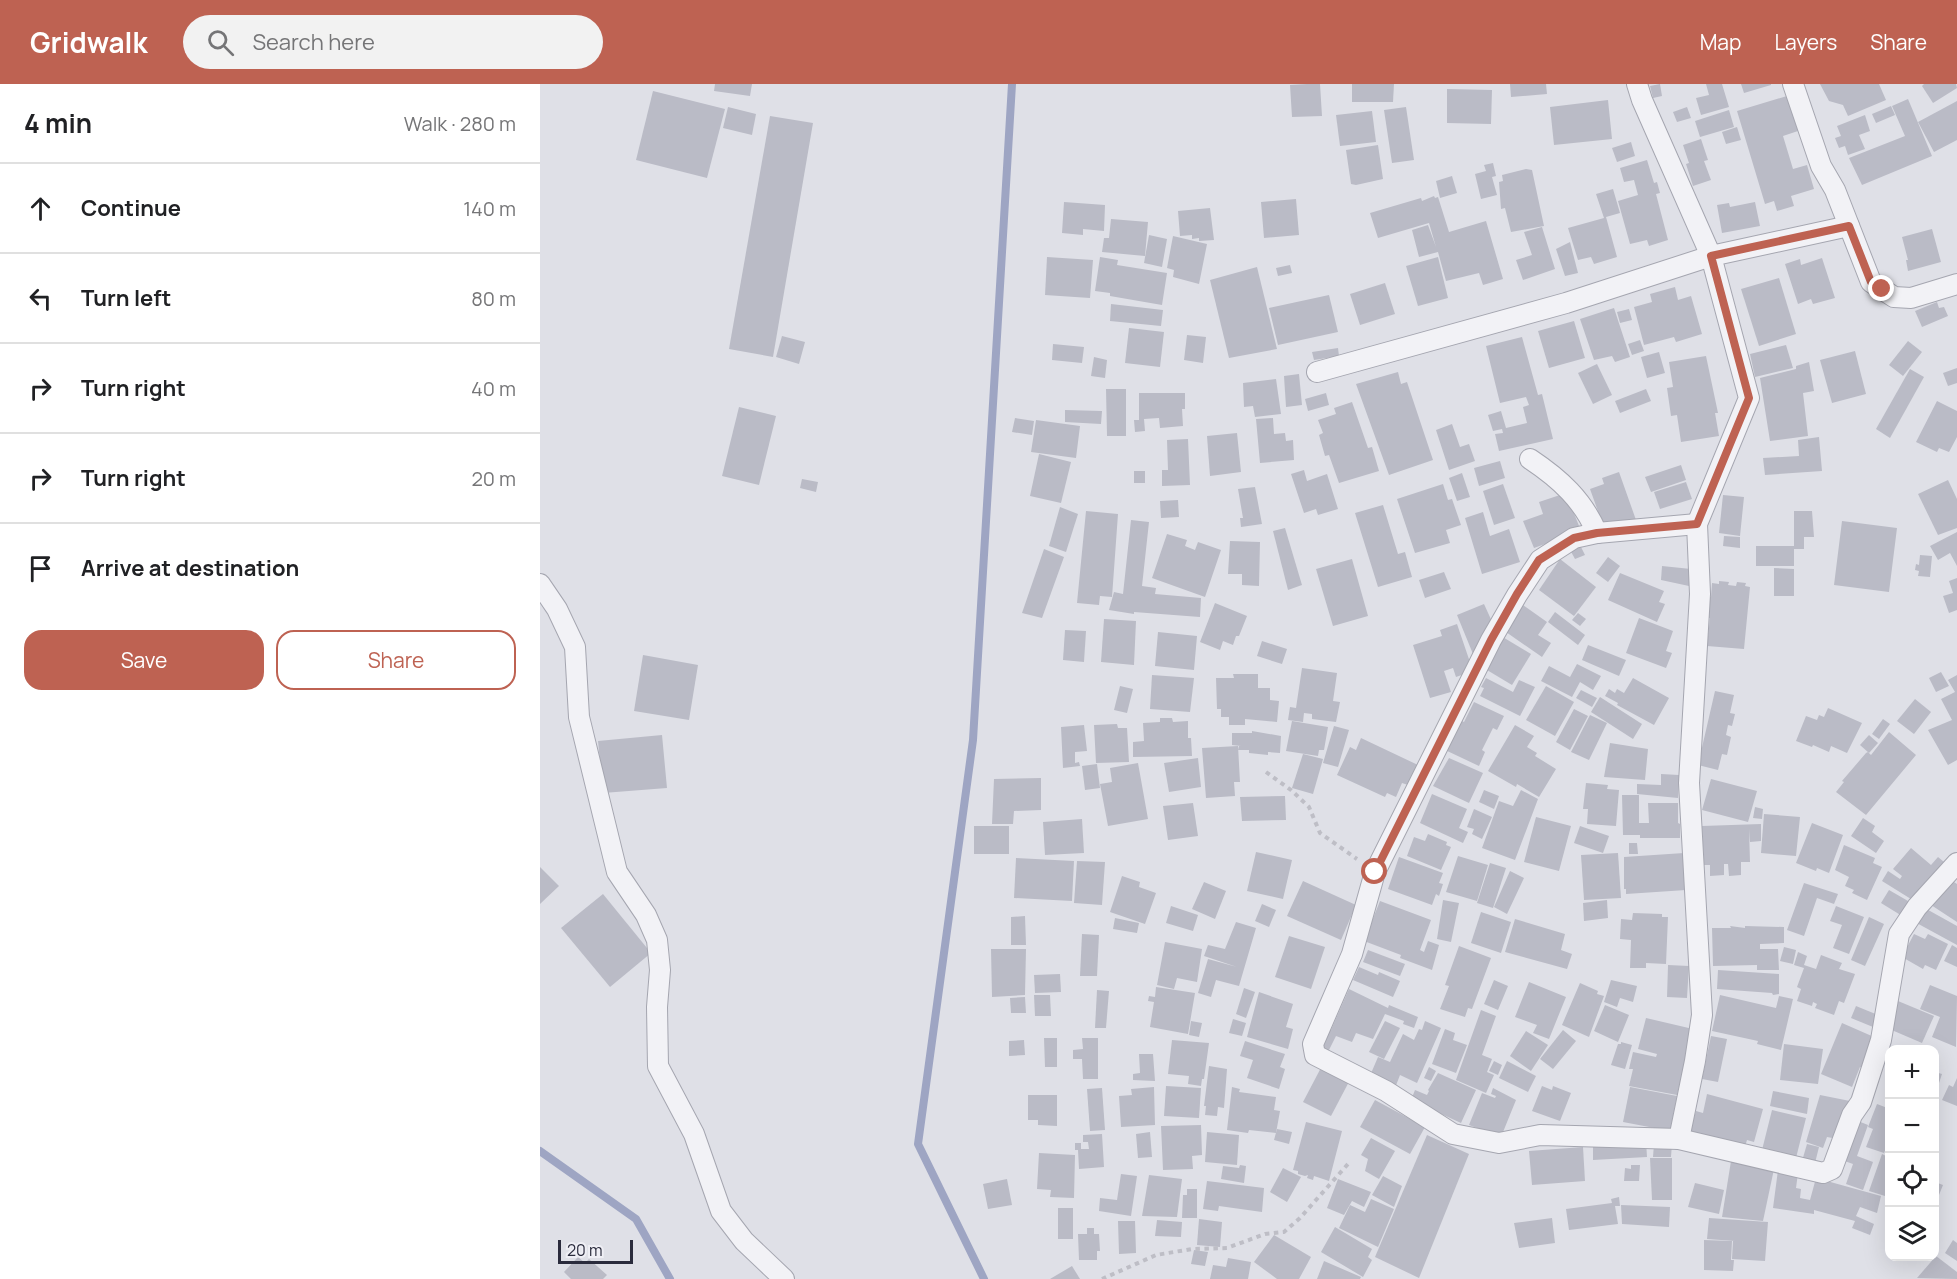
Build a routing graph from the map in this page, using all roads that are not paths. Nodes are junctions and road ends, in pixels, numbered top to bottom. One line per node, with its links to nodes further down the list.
1 (1637, 84): 4 (street)
2 (1792, 84): 3 (street)
3 (1849, 226): 4 (street); 5 (street)
4 (1711, 256): 6 (street); 8 (street)
5 (1957, 284)
6 (1317, 372)
7 (1530, 459): 9 (street)
8 (1697, 524): 9 (street); 12 (street)
9 (1597, 533): 12 (street)
10 (540, 584): 13 (street)
11 (1957, 863): 12 (street)
12 (1679, 1139)
13 (784, 1279)

